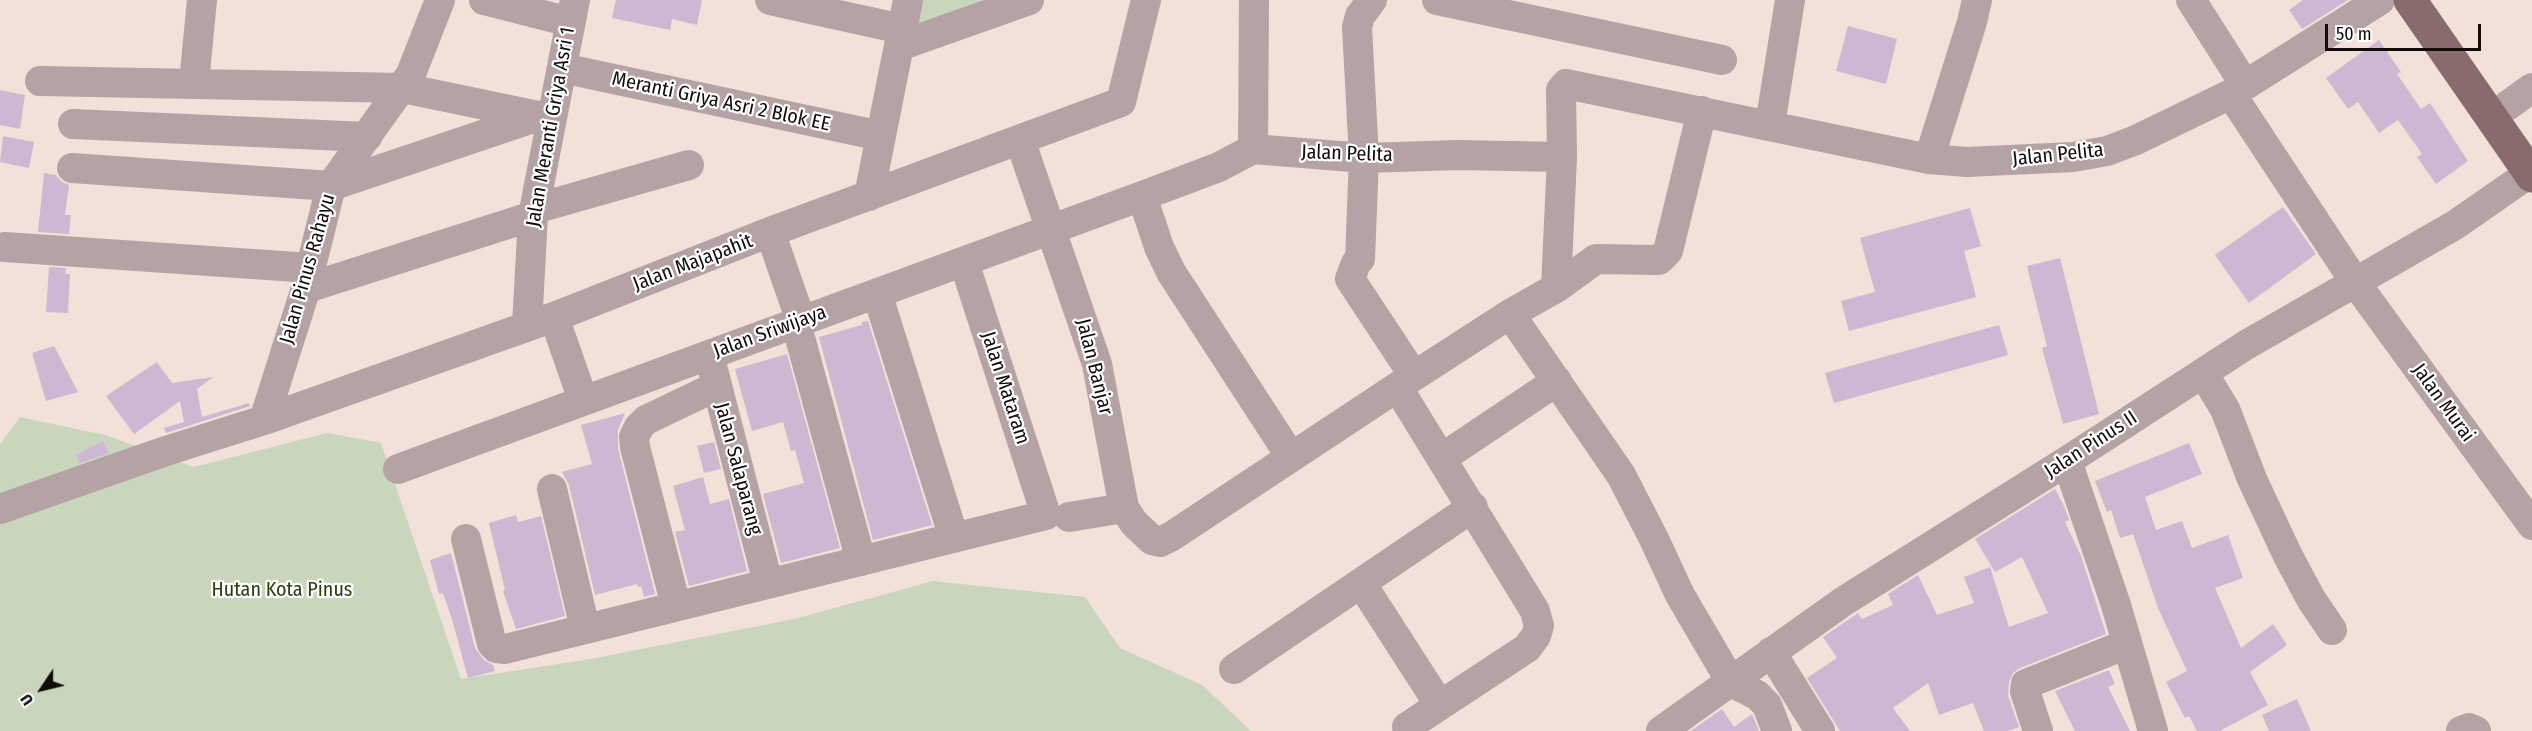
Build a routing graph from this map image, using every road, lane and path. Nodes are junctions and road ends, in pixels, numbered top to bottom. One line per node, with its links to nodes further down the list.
1 (202, 0): 22 (street)
2 (440, 0): 23 (street, Jalan Pinus Rahayu)
3 (484, 0): 17 (street)
4 (770, 0): 18 (street)
5 (908, 0): 18 (street)
6 (1029, 0): 18 (street)
7 (1146, 0): 32 (street, Jalan Majapahit)
8 (1254, 0): 33 (street)
9 (1372, 0): 35 (street)
10 (1437, 0): 19 (street)
11 (1790, 0): 29 (street)
12 (1977, 0): 36 (street)
13 (2191, 0): 24 (street, Jalan Murai)
14 (2380, 0): 24 (street, Jalan Pelita)
15 (2410, 0): 37 (main road)
16 (2431, 0): 25 (main road)
17 (573, 11): 20 (street, Jalan Meranti Griya Asri 1)
18 (901, 37): 30 (street)
19 (1722, 60)
20 (561, 68): 27 (street, Jalan Meranti Griya Asri 1); 30 (street, Meranti Griya Asri 2 Blok EE)
21 (40, 81): 22 (street)
22 (194, 83): 23 (street)
23 (403, 88): 27 (street); 31 (street, Jalan Pinus Rahayu)
24 (2238, 90): 36 (street, Jalan Pelita); 49 (street, Jalan Murai)
25 (2519, 97): 37 (main road)
26 (1702, 111): 29 (street, Jalan Pelita); 34 (street, Jalan Pelita); 50 (street)
27 (545, 114): 40 (street); 43 (street, Jalan Meranti Griya Asri 1)
28 (73, 124): 31 (street)
29 (1770, 125): 36 (street, Jalan Pelita)
30 (881, 136): 41 (street)
31 (367, 137): 40 (street, Jalan Pinus Rahayu)
32 (1020, 140): 41 (street, Jalan Majapahit); 44 (street, Jalan Banjar)
33 (1253, 149): 35 (street, Jalan Pelita); 42 (street)
34 (1562, 157): 35 (street, Jalan Pelita); 50 (street)
35 (1364, 158): 58 (street)
36 (1929, 159)
37 (2531, 163): 49 (street, Jalan Pinus II)
38 (689, 165): 43 (street)
39 (72, 168): 40 (street)
40 (330, 186): 48 (street, Jalan Pinus Rahayu)
41 (869, 196): 45 (street, Jalan Majapahit)
42 (1142, 196): 44 (street, Jalan Sriwijaya); 62 (street)
43 (533, 212): 48 (street); 53 (street, Jalan Meranti Griya Asri 1)
44 (1053, 229): 47 (street, Jalan Sriwijaya); 69 (street, Jalan Banjar)
45 (770, 232): 53 (street, Jalan Majapahit); 54 (street)
46 (5, 247): 48 (street)
47 (964, 261): 51 (street, Jalan Sriwijaya); 70 (street, Jalan Mataram)
48 (308, 280): 61 (street, Jalan Pinus Rahayu)
49 (2355, 282): 56 (street, Jalan Pinus II); 71 (street, Jalan Murai)
50 (1556, 288): 52 (street)
51 (877, 293): 54 (street, Jalan Sriwijaya); 72 (street)
52 (1510, 314): 57 (street); 58 (street)
53 (541, 322): 60 (street); 61 (street, Jalan Majapahit)
54 (799, 322): 55 (street, Jalan Sriwijaya); 74 (street)
55 (709, 354): 59 (street, Jalan Salaparang); 60 (street, Jalan Sriwijaya)
56 (2203, 373): 64 (street, Jalan Pinus II); 79 (street)
57 (1557, 381): 63 (street); 83 (street)
58 (1406, 382): 62 (street); 63 (street)
59 (717, 386): 75 (street, Jalan Salaparang); 77 (street)
60 (583, 400): 65 (street, Jalan Sriwijaya)
61 (264, 420): 68 (street, Jalan Majapahit)
62 (1291, 457): 69 (street)
63 (1442, 458): 67 (street)
64 (2067, 461): 80 (street); 81 (street, Jalan Pinus II)
65 (398, 468)
66 (552, 489): 78 (street)
67 (1473, 507): 76 (street); 84 (street)
68 (0, 508)
69 (1124, 508): 70 (street)
70 (1058, 516): 72 (street)
71 (2532, 525)
72 (954, 538): 74 (street)
73 (466, 539): 78 (street)
74 (861, 561): 75 (street)
75 (768, 583): 77 (street)
76 (1361, 583): 82 (street); 84 (street)
77 (676, 606): 78 (street)
78 (585, 628)
79 (2332, 630)
80 (2127, 644): 89 (street); 90 (street)
81 (1772, 652): 83 (street, Jalan Pinus II); 88 (street)
82 (1234, 669)
83 (1731, 682): 86 (street, Jalan Pinus II); 87 (street)
84 (1439, 704): 85 (street)
85 (1409, 731)
86 (1661, 731)
87 (1777, 731)
88 (1820, 731)
89 (2038, 731)
90 (2154, 731)
91 (2461, 731): 92 (street)
92 (2476, 731)

